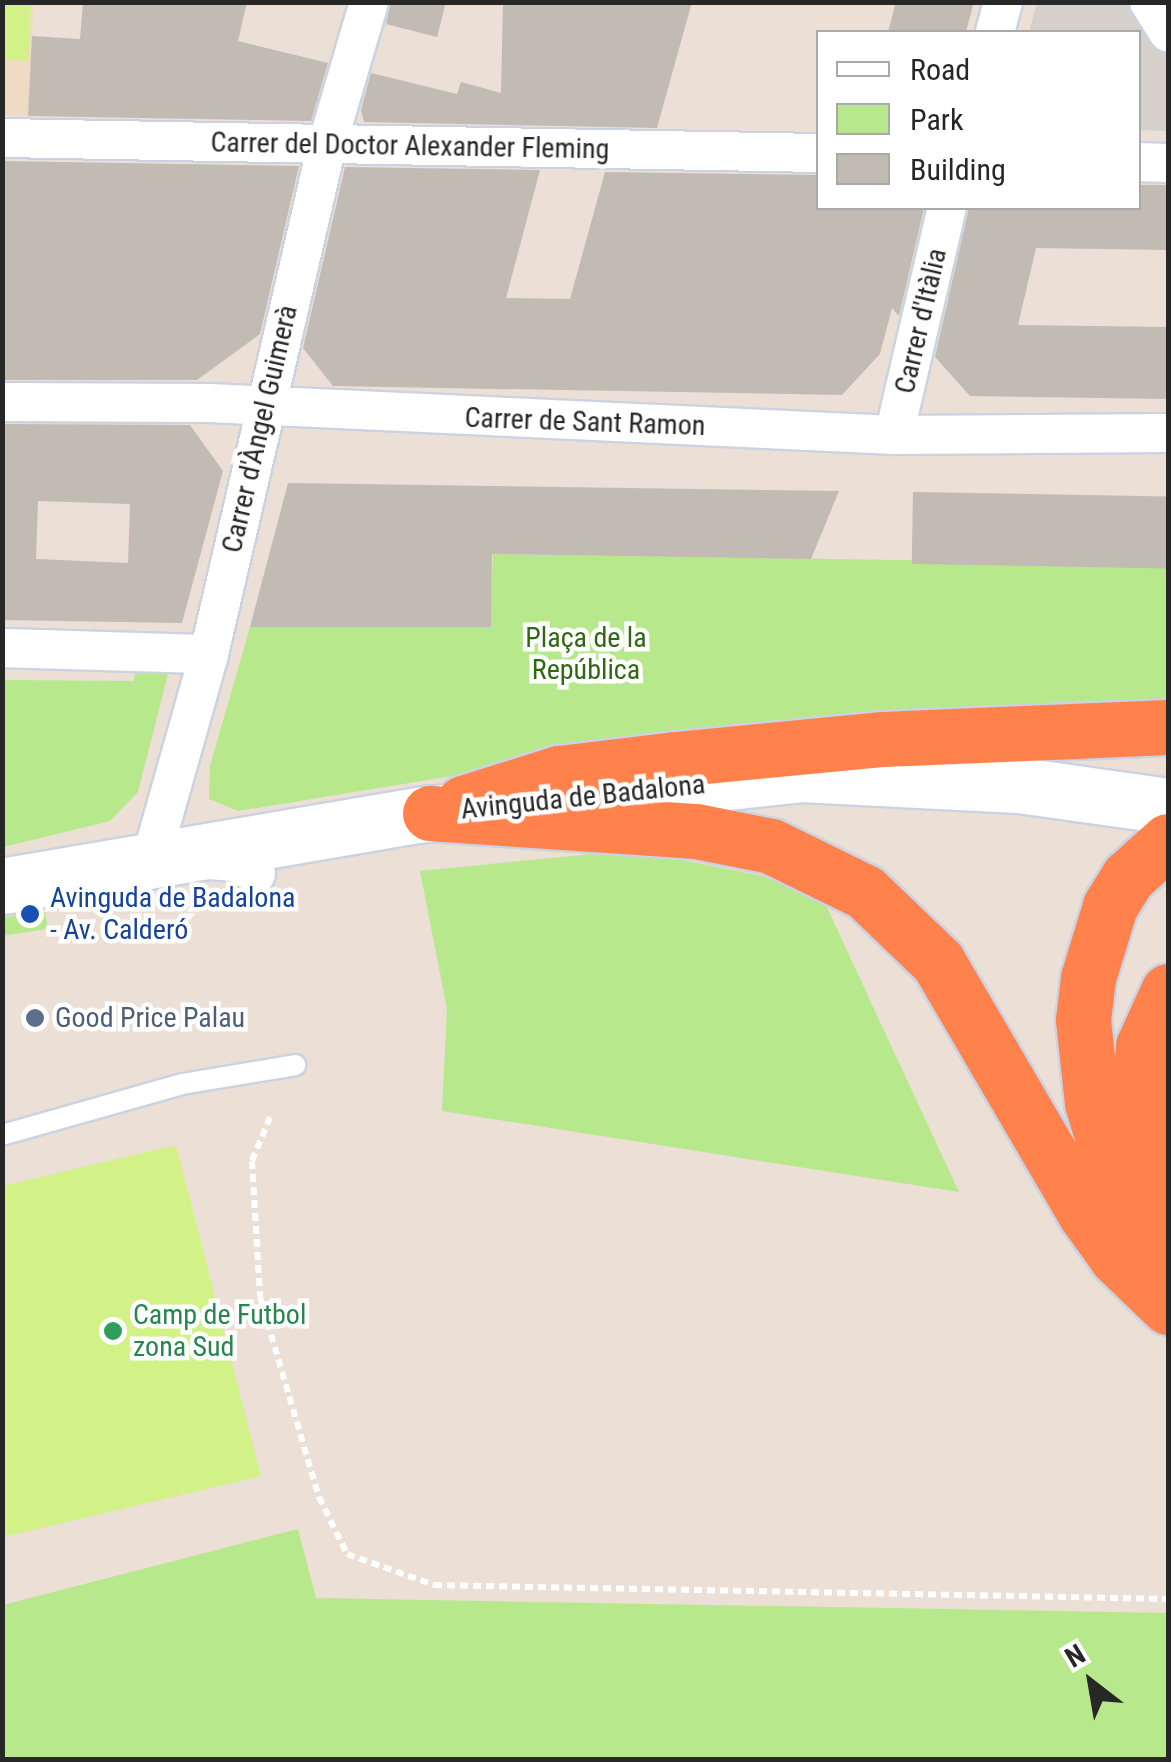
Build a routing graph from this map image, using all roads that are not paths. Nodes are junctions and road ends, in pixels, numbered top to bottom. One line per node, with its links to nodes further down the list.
1 (369, 2): 7 (street, Carrer d'Àngel Guimerà)
2 (1004, 2): 4 (street)
3 (1150, 2): 5 (street)
4 (996, 30)
5 (1168, 32)
6 (2, 138): 7 (street, Carrer del Doctor Alexander Fleming)
7 (328, 146): 8 (street, Carrer del Doctor Alexander Fleming); 13 (street, Carrer d'Àngel Guimerà)
8 (816, 153)
9 (1141, 162): 10 (street)
10 (1168, 163)
11 (948, 210): 15 (street, Carrer d'Itàlia)
12 (2, 402): 13 (street, Carrer de Sant Ramon)
13 (264, 409): 15 (street, Carrer de Sant Ramon); 17 (street, Carrer d'Àngel Guimerà)
14 (1168, 434): 15 (street, Carrer de Sant Ramon)
15 (894, 435)
16 (2, 648): 17 (street)
17 (209, 654): 22 (street, Carrer d'Àngel Guimerà)
18 (1168, 727): 20 (highway)
19 (1168, 806): 20 (street, Avinguda de Badalona)
20 (430, 813): 22 (street, Avinguda de Badalona); 30 (highway)
21 (1168, 841): 29 (highway)
22 (152, 856): 23 (street); 24 (street, Avinguda de Badalona)
23 (256, 874)
24 (2, 886)
25 (1168, 991): 28 (highway)
26 (294, 1065): 27 (lane)
27 (2, 1134)
28 (1168, 1208)
29 (1168, 1264)
30 (1168, 1308)

